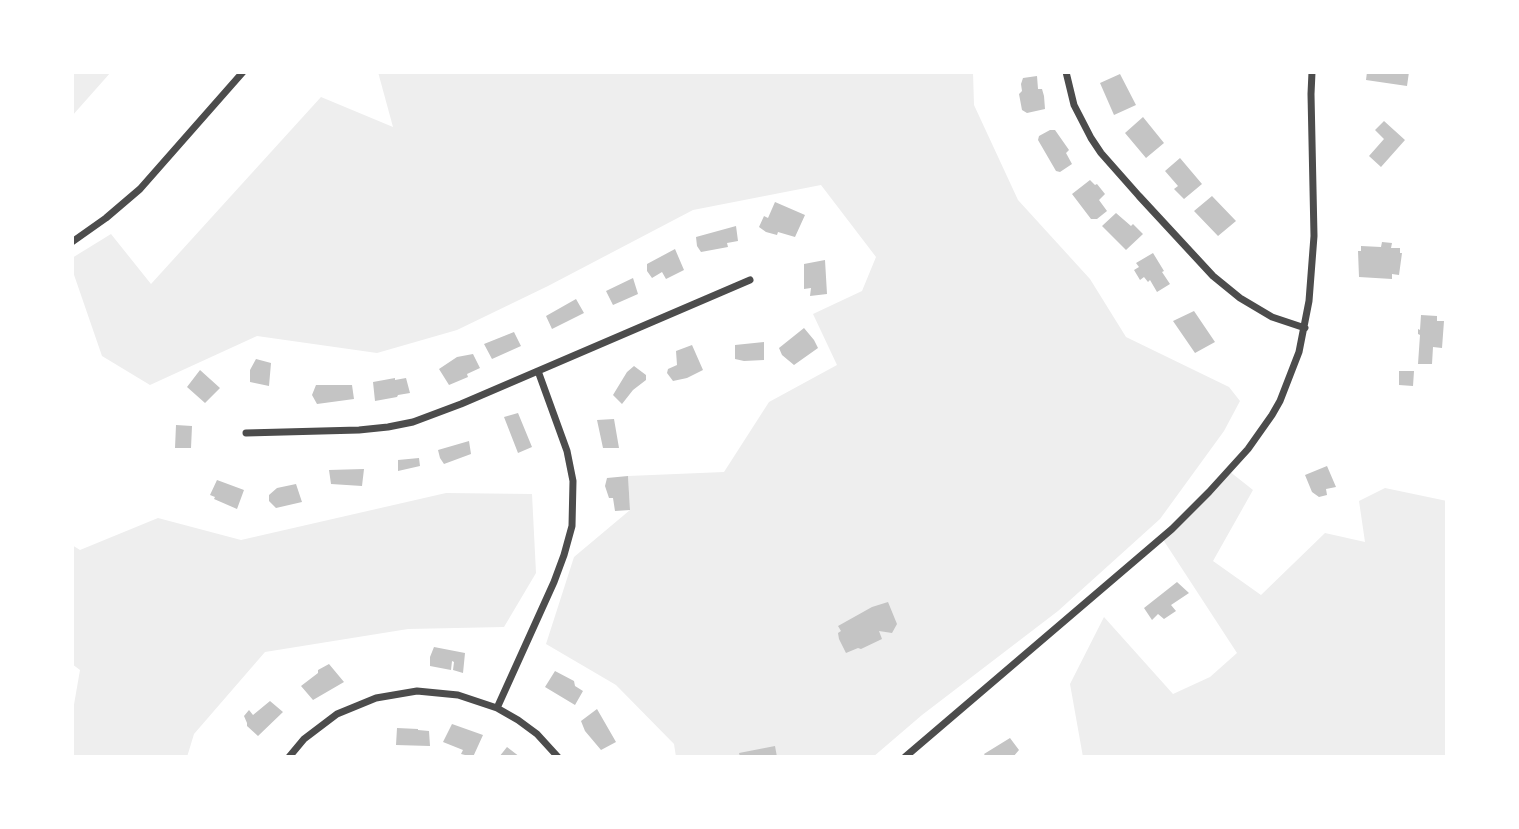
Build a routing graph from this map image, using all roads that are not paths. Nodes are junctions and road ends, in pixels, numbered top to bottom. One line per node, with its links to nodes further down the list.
1 (243, 72): 4 (street)
2 (1066, 72): 6 (street)
3 (1312, 72): 6 (street)
4 (72, 242)
5 (750, 280): 7 (street)
6 (1305, 328): 12 (street)
7 (538, 371): 8 (street); 9 (street)
8 (246, 433)
9 (497, 708): 10 (street); 11 (street)
10 (289, 757)
11 (558, 757)
12 (905, 757)

